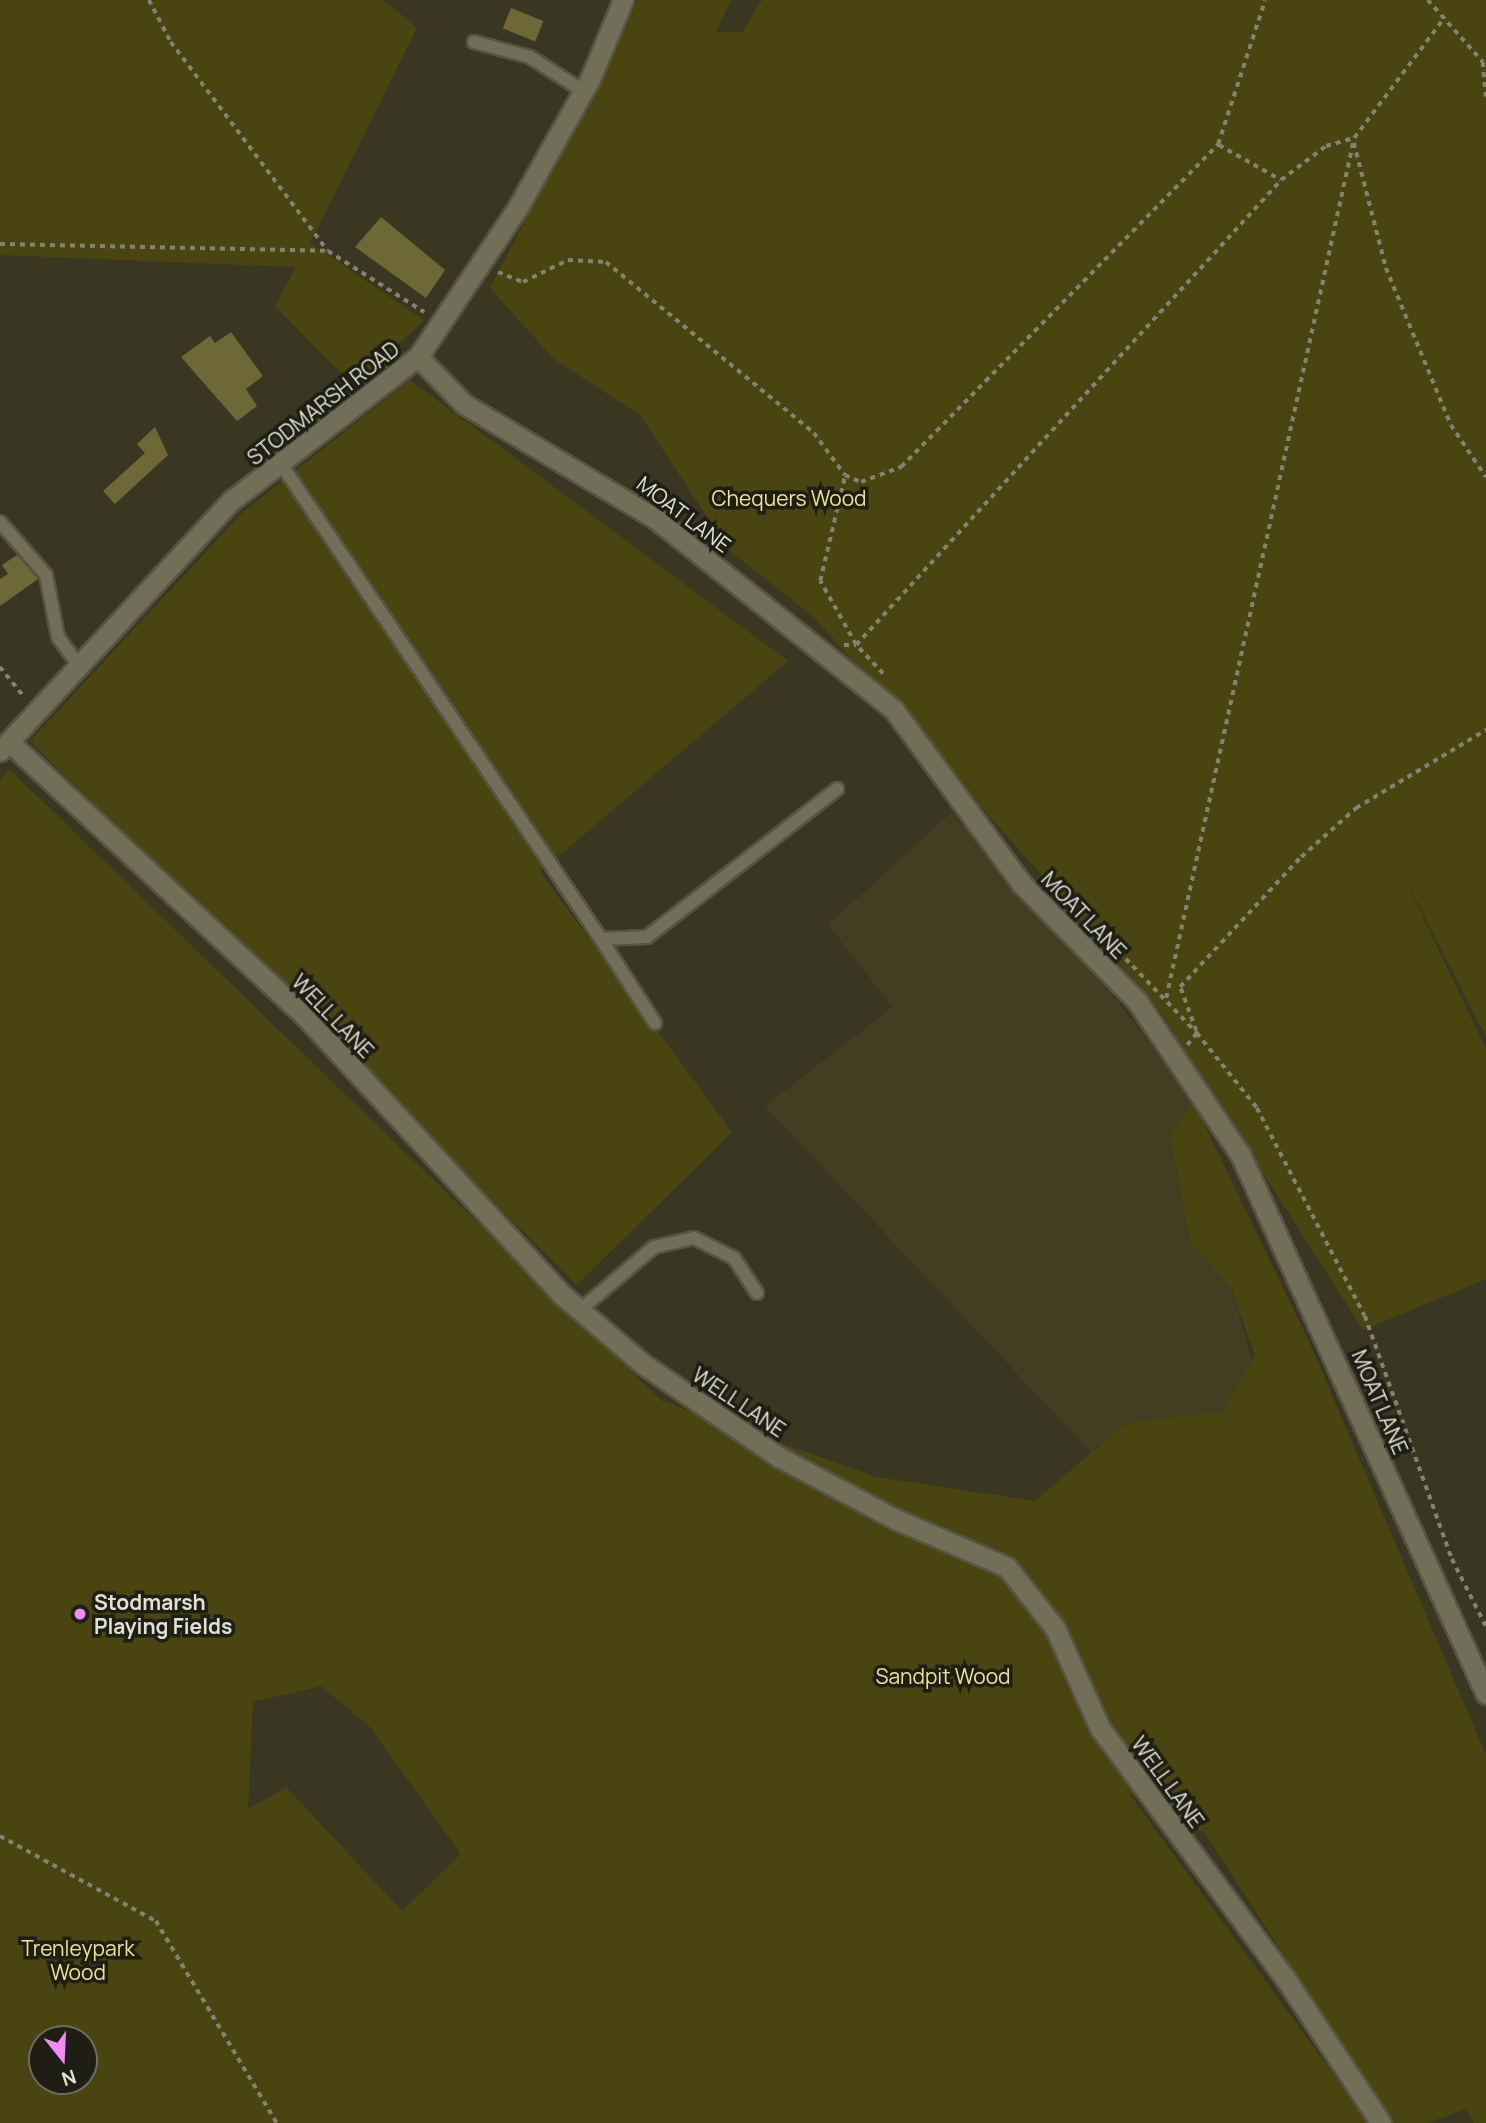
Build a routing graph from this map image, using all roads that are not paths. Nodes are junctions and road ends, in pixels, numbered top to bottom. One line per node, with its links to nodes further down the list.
1 (623, 0): 3 (street, STODMARSH ROAD)
2 (474, 41): 3 (lane)
3 (583, 91): 4 (street, STODMARSH ROAD)
4 (418, 357): 5 (street, STODMARSH ROAD); 14 (street, MOAT LANE)
5 (283, 467): 7 (street, STODMARSH ROAD); 10 (lane)
6 (0, 522): 7 (lane)
7 (78, 665): 8 (street, STODMARSH ROAD)
8 (4, 747): 13 (street, WELL LANE)
9 (837, 789): 10 (lane)
10 (601, 939): 11 (lane)
11 (655, 1023)
12 (757, 1293): 13 (lane)
13 (580, 1310): 15 (street, WELL LANE)
14 (1486, 1693)
15 (1381, 2123)

